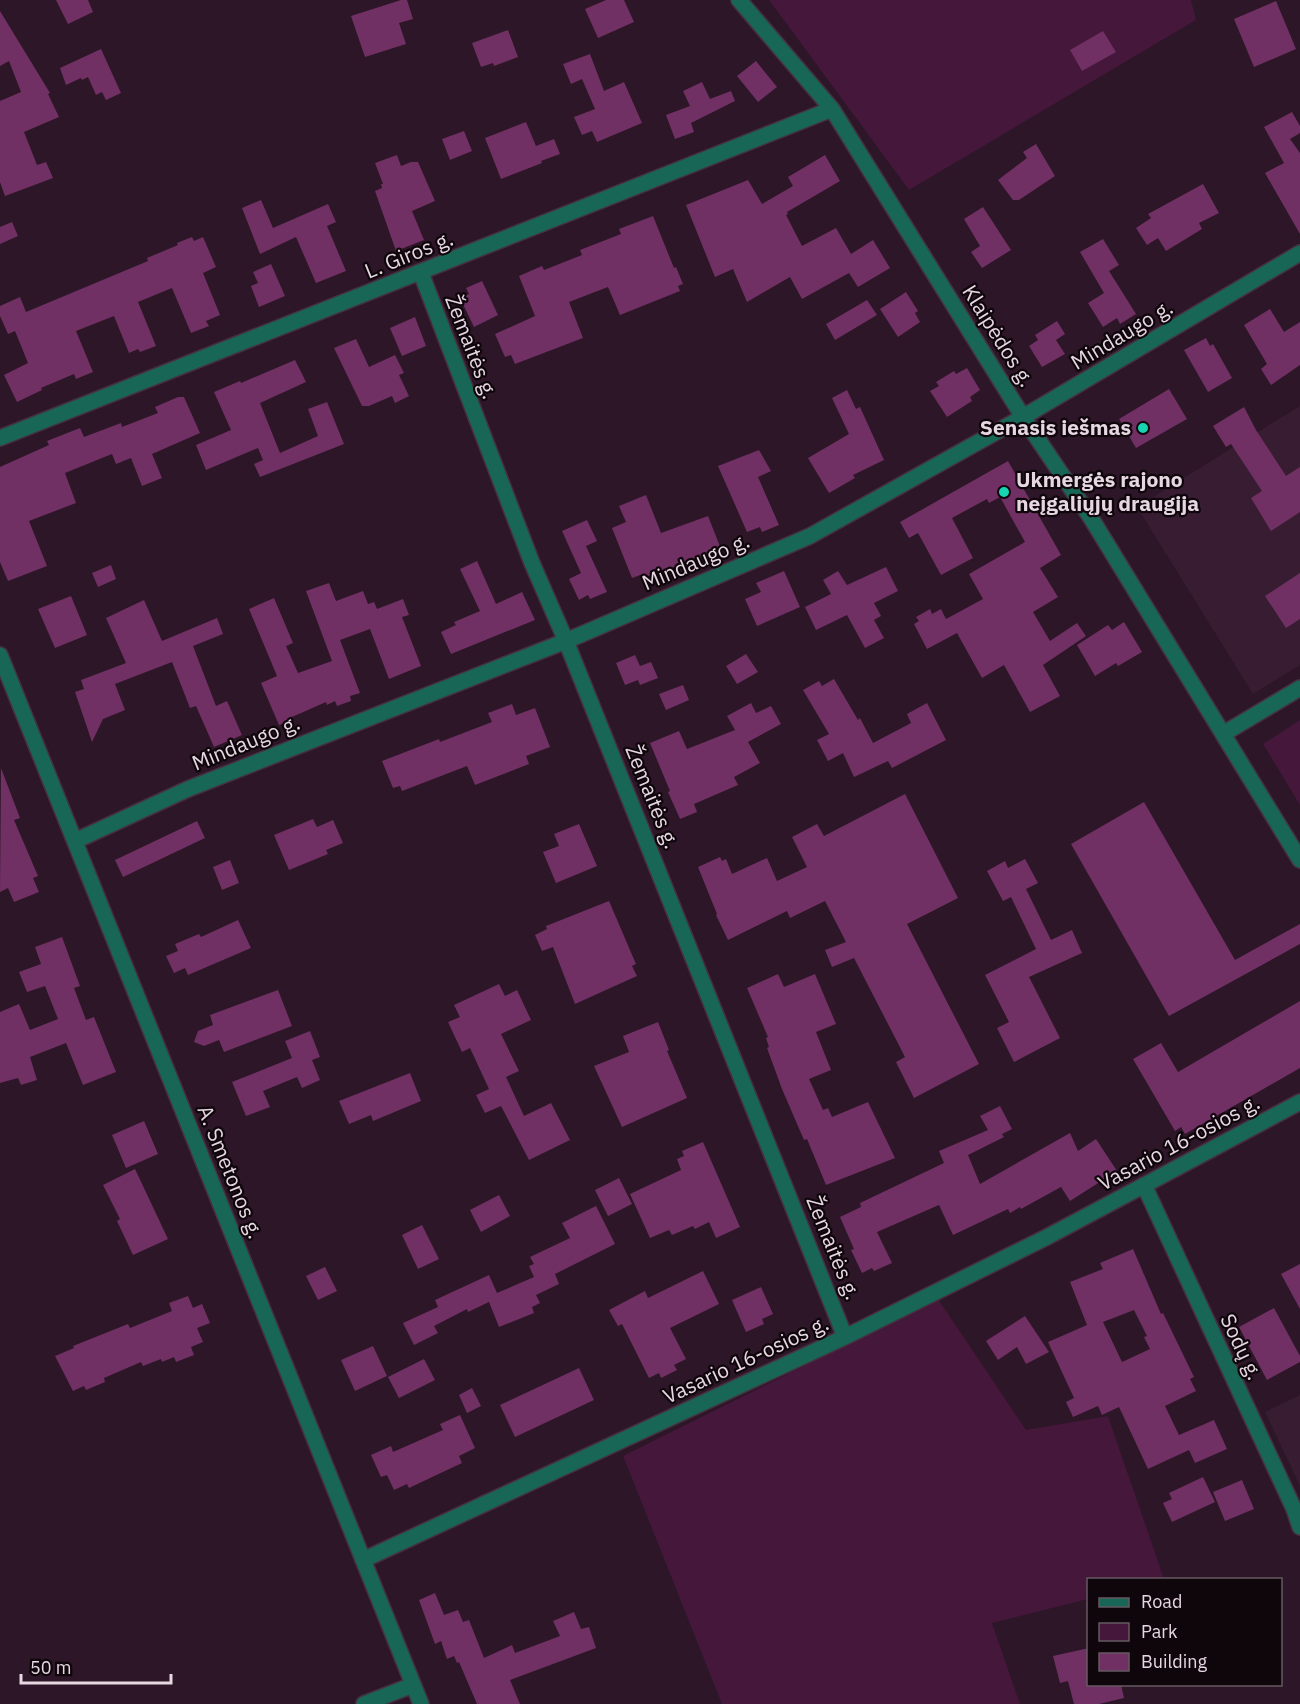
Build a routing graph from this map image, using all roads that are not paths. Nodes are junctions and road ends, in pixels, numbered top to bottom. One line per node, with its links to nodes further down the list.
1 (739, 0): 2 (street, Klaipėdos g.)
2 (832, 108): 4 (street, L. Giros g.); 5 (street, Klaipėdos g.)
3 (1300, 253): 5 (street, Mindaugo g.)
4 (421, 273): 6 (street, L. Giros g.); 7 (street, Žemaitės g.)
5 (1023, 417): 7 (street, Mindaugo g.); 10 (street, Klaipėdos g.)
6 (0, 438)
7 (566, 641): 11 (street, Mindaugo g.); 15 (street, Žemaitės g.)
8 (0, 655): 11 (street, A. Smetonos g.)
9 (1300, 688): 10 (street)
10 (1223, 734): 12 (street, Klaipėdos g.)
11 (75, 841): 17 (street, A. Smetonos g.)
12 (1300, 860)
13 (1300, 1102): 14 (street, Vasario 16-osios g.)
14 (1144, 1185): 15 (street, Vasario 16-osios g.); 16 (street, Sodų g.)
15 (845, 1337): 17 (street, Vasario 16-osios g.)
16 (1300, 1527)
17 (363, 1560): 18 (street, A. Smetonos g.)
18 (413, 1685): 19 (street); 20 (street, A. Smetonos g.)
19 (364, 1704)
20 (421, 1704)

